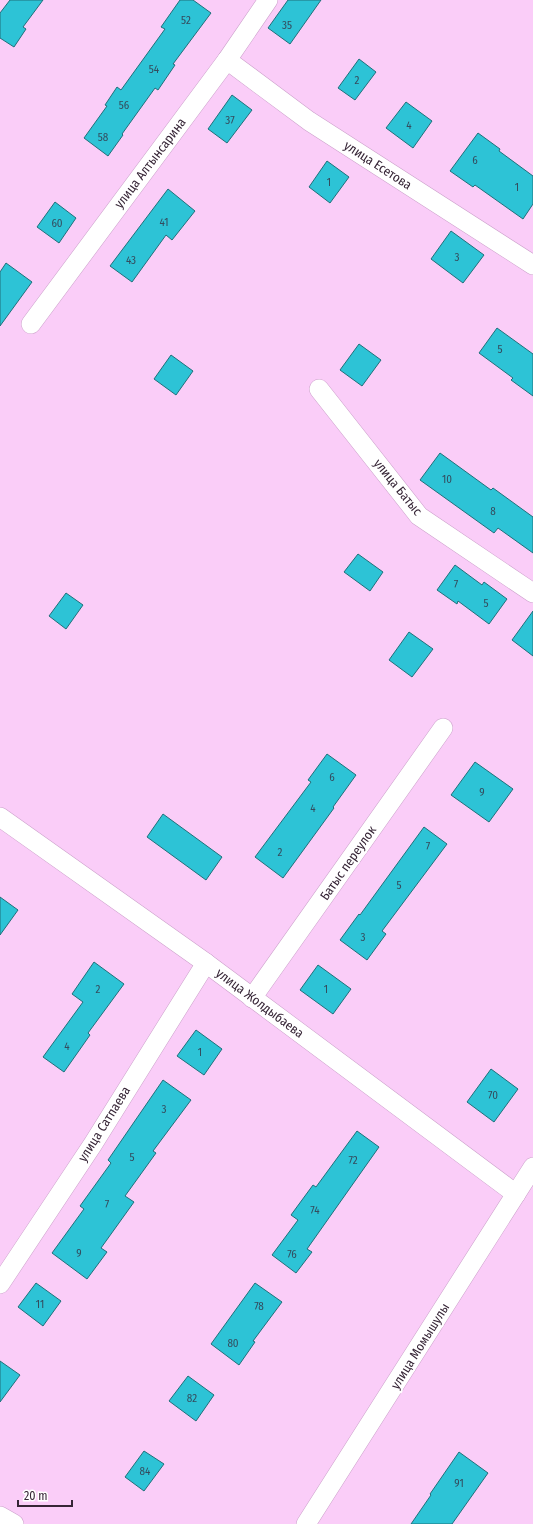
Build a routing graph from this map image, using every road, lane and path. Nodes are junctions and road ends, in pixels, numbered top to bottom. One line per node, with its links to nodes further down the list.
1 (268, 0): 2 (street, улица Алтынсарина)
2 (227, 60): 3 (street, улица Есетова); 4 (street, улица Алтынсарина)
3 (533, 265)
4 (31, 324)
5 (319, 389): 6 (street, улица Батыс)
6 (533, 593)
7 (443, 728): 10 (street, Батыс переулок)
8 (0, 817): 9 (street, улица Жолдыбаева)
9 (206, 963): 10 (street, улица Жолдыбаева); 13 (street, улица Сатпаева)
10 (252, 998): 12 (street, улица Жолдыбаева)
11 (533, 1167): 12 (street, улица Момышулы)
12 (516, 1194): 16 (street, улица Момышулы)
13 (0, 1284)
14 (0, 1516): 15 (street)
15 (14, 1524)
16 (306, 1524)

